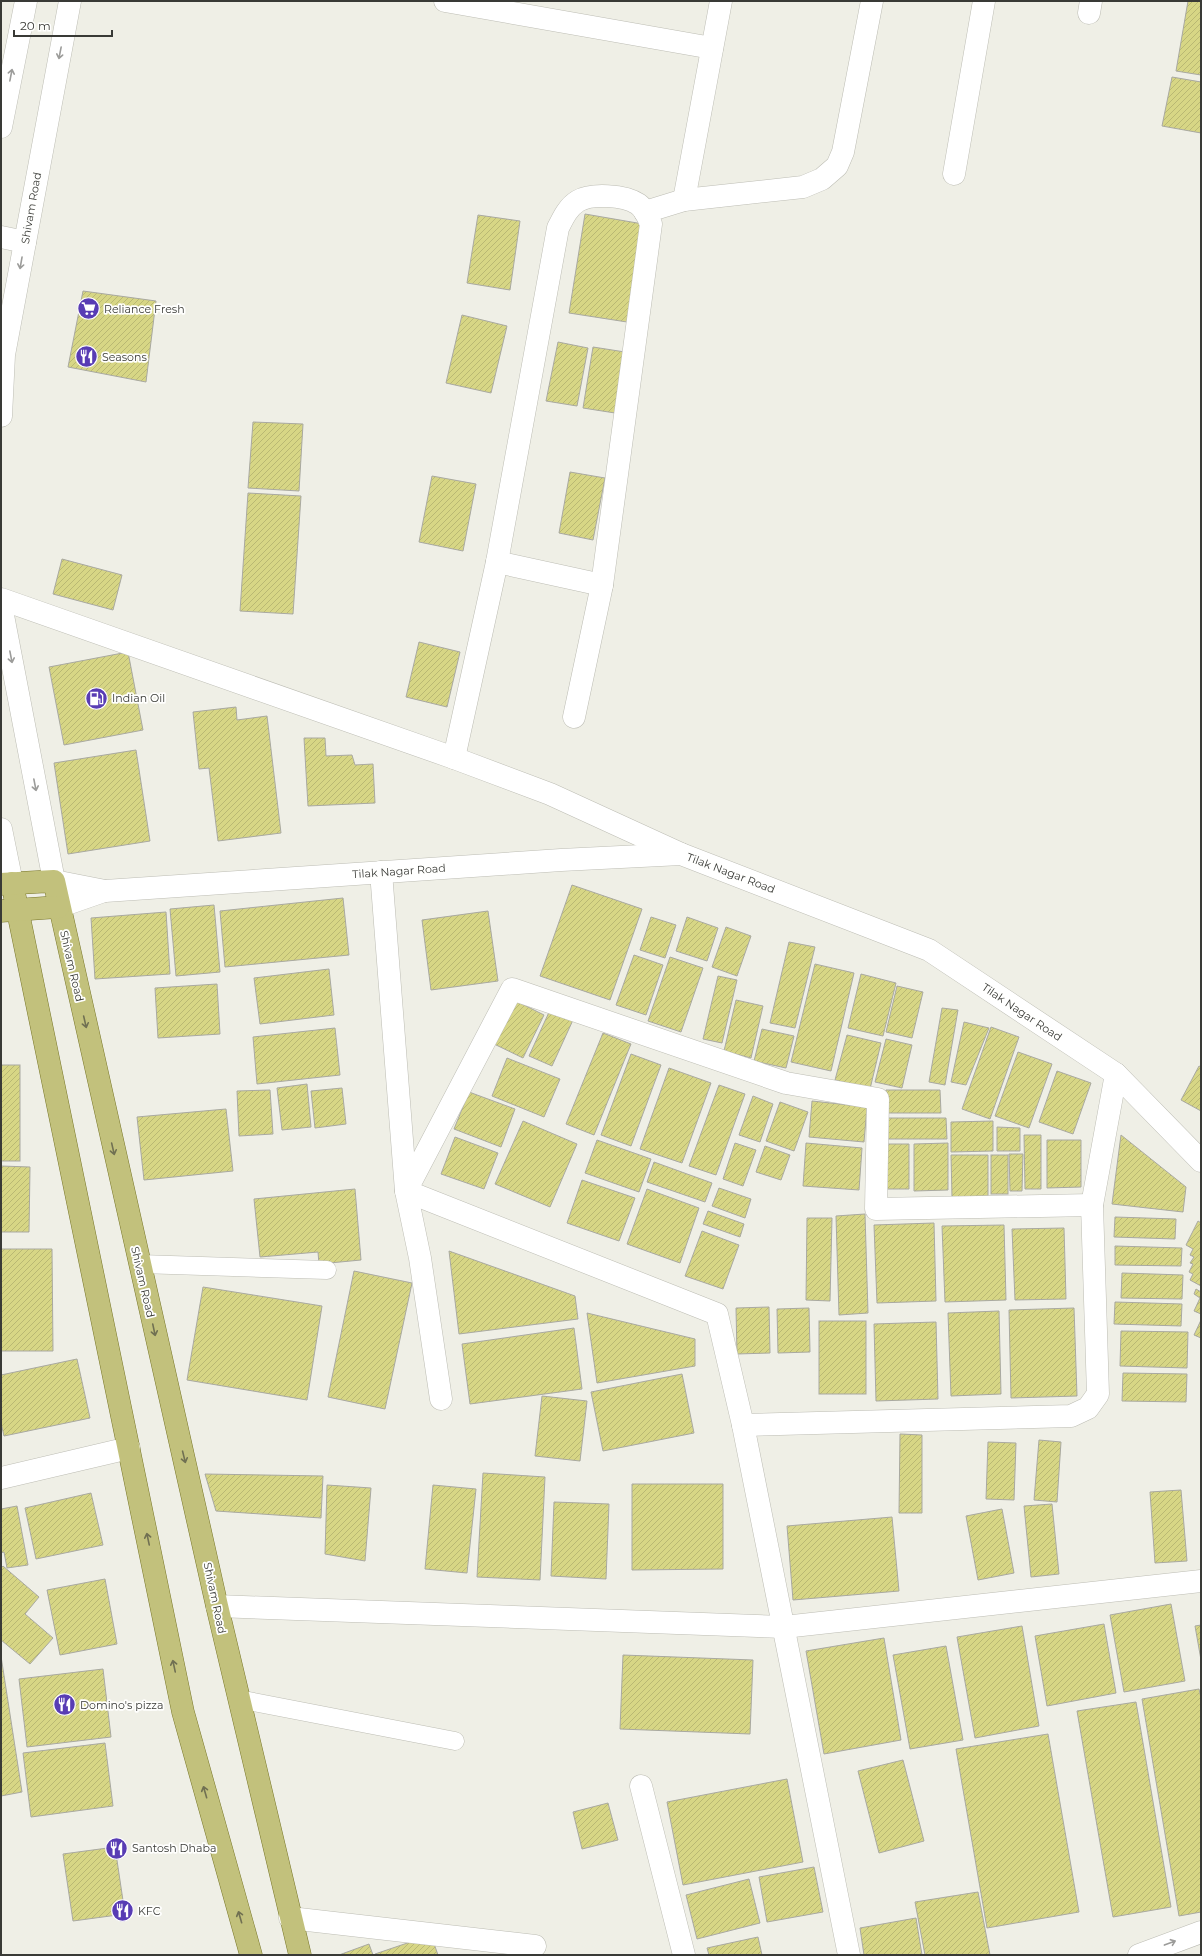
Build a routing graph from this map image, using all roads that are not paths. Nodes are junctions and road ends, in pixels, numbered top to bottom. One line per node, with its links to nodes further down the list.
1 (26, 1): 8 (street, one-way to 1)
2 (70, 1): 13 (street, Shivam Road, one-way to 13)
3 (445, 1): 7 (street)
4 (721, 1): 7 (street)
5 (872, 1): 10 (street)
6 (984, 1): 9 (street)
7 (712, 48): 10 (street)
8 (1, 127)
9 (954, 174)
10 (684, 200): 11 (street)
11 (646, 212): 16 (street); 17 (street)
12 (1, 237): 13 (street)
13 (25, 242): 14 (street, Shivam Road, one-way to 14)
14 (4, 346): 15 (street, Shivam Road)
15 (1, 416)
16 (497, 562): 17 (street); 21 (street)
17 (602, 585): 20 (street)
18 (1, 600): 21 (street)
19 (1, 605): 25 (street, Shivam Road, one-way to 25)
20 (574, 717)
21 (454, 758): 23 (street)
22 (1, 829): 26 (street)
23 (681, 854): 24 (street, Tilak Nagar Road); 30 (street, Tilak Nagar Road)
24 (382, 872): 27 (street, Tilak Nagar Road); 32 (street)
25 (54, 881): 26 (main road); 27 (street, Tilak Nagar Road); 28 (main road, Shivam Road)
26 (7, 884): 29 (main road)
27 (105, 891): 28 (street, Tilak Nagar Road)
28 (58, 908): 29 (main road); 34 (main road, Shivam Road, one-way to 34)
29 (9, 911): 38 (main road)
30 (1116, 1074): 31 (street, Tilak Nagar Road); 33 (street)
31 (1201, 1161)
32 (406, 1191): 33 (street); 36 (street); 37 (street)
33 (1092, 1205): 37 (street)
34 (140, 1264): 35 (lane); 41 (main road, Shivam Road, one-way to 41)
35 (327, 1270)
36 (441, 1399)
37 (743, 1425): 42 (street)
38 (129, 1448): 39 (street); 49 (main road, one-way to 38)
39 (1, 1478)
40 (1201, 1581): 42 (street)
41 (216, 1606): 42 (street); 43 (main road, Shivam Road)
42 (784, 1627): 52 (street)
43 (238, 1699): 44 (lane); 46 (main road, Shivam Road)
44 (455, 1741)
45 (642, 1786): 51 (street)
46 (290, 1918): 48 (street); 50 (main road, Shivam Road)
47 (1201, 1932): 53 (street, one-way to 47)
48 (535, 1946)
49 (251, 1955)
50 (300, 1955)
51 (684, 1955)
52 (849, 1955)
53 (1139, 1955)

